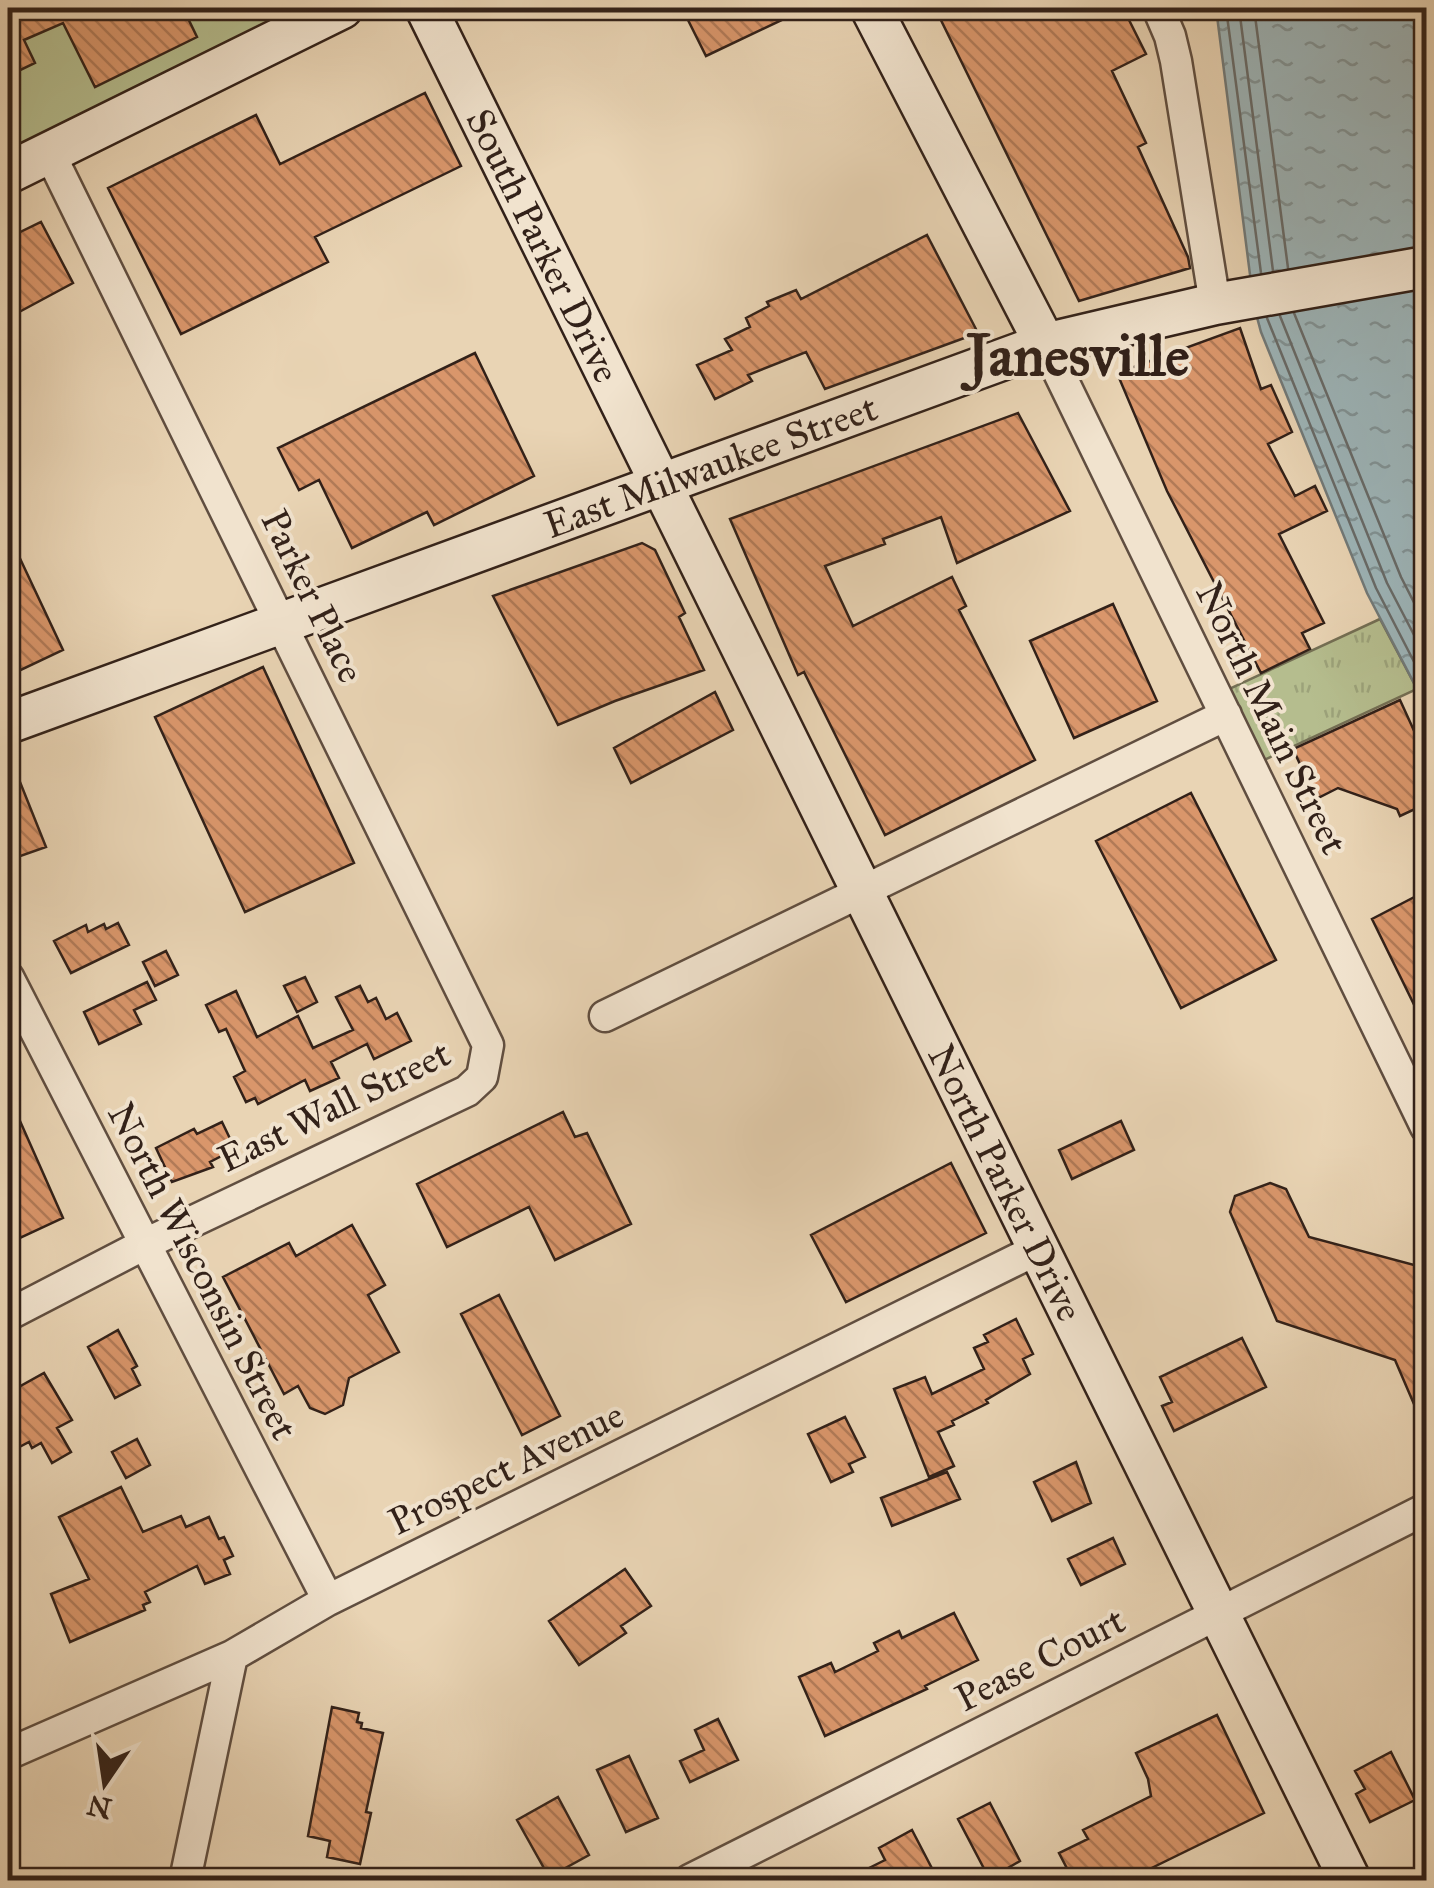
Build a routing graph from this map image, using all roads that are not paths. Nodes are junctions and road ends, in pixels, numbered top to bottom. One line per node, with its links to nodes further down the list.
1 (342, 8): 5 (main road)
2 (426, 8): 10 (main road, South Parker Drive)
3 (871, 8): 9 (main road)
4 (1158, 8): 8 (street)
5 (49, 152): 6 (main road); 11 (street, Parker Place)
6 (8, 173)
7 (1426, 268): 8 (main road, East Milwaukee Street)
8 (1234, 300): 9 (main road, East Milwaukee Street)
9 (1045, 344): 10 (main road, East Milwaukee Street); 12 (street, North Main Street)
10 (662, 485): 11 (main road, East Milwaukee Street); 14 (main road, North Parker Drive)
11 (282, 623): 13 (main road, East Milwaukee Street); 17 (street, Parker Place)
12 (1226, 714): 14 (street); 18 (street, North Main Street)
13 (8, 723)
14 (861, 890): 16 (street); 20 (main road, North Parker Drive)
15 (8, 977): 19 (street, North Wisconsin Street)
16 (605, 1016)
17 (482, 1077): 19 (street, East Wall Street)
18 (1426, 1127)
19 (143, 1245): 21 (street, East Wall Street); 23 (street, North Wisconsin Street)
20 (1038, 1249): 23 (street, Prospect Avenue); 24 (main road, North Parker Drive)
21 (8, 1315)
22 (1426, 1509): 24 (street, Pease Court)
23 (328, 1600): 25 (street, Prospect Avenue)
24 (1217, 1616): 28 (street, Pease Court); 29 (main road, North Parker Drive)
25 (232, 1656): 26 (street, Prospect Avenue); 27 (street)
26 (8, 1754)
27 (185, 1880)
28 (690, 1880)
29 (1350, 1880)

